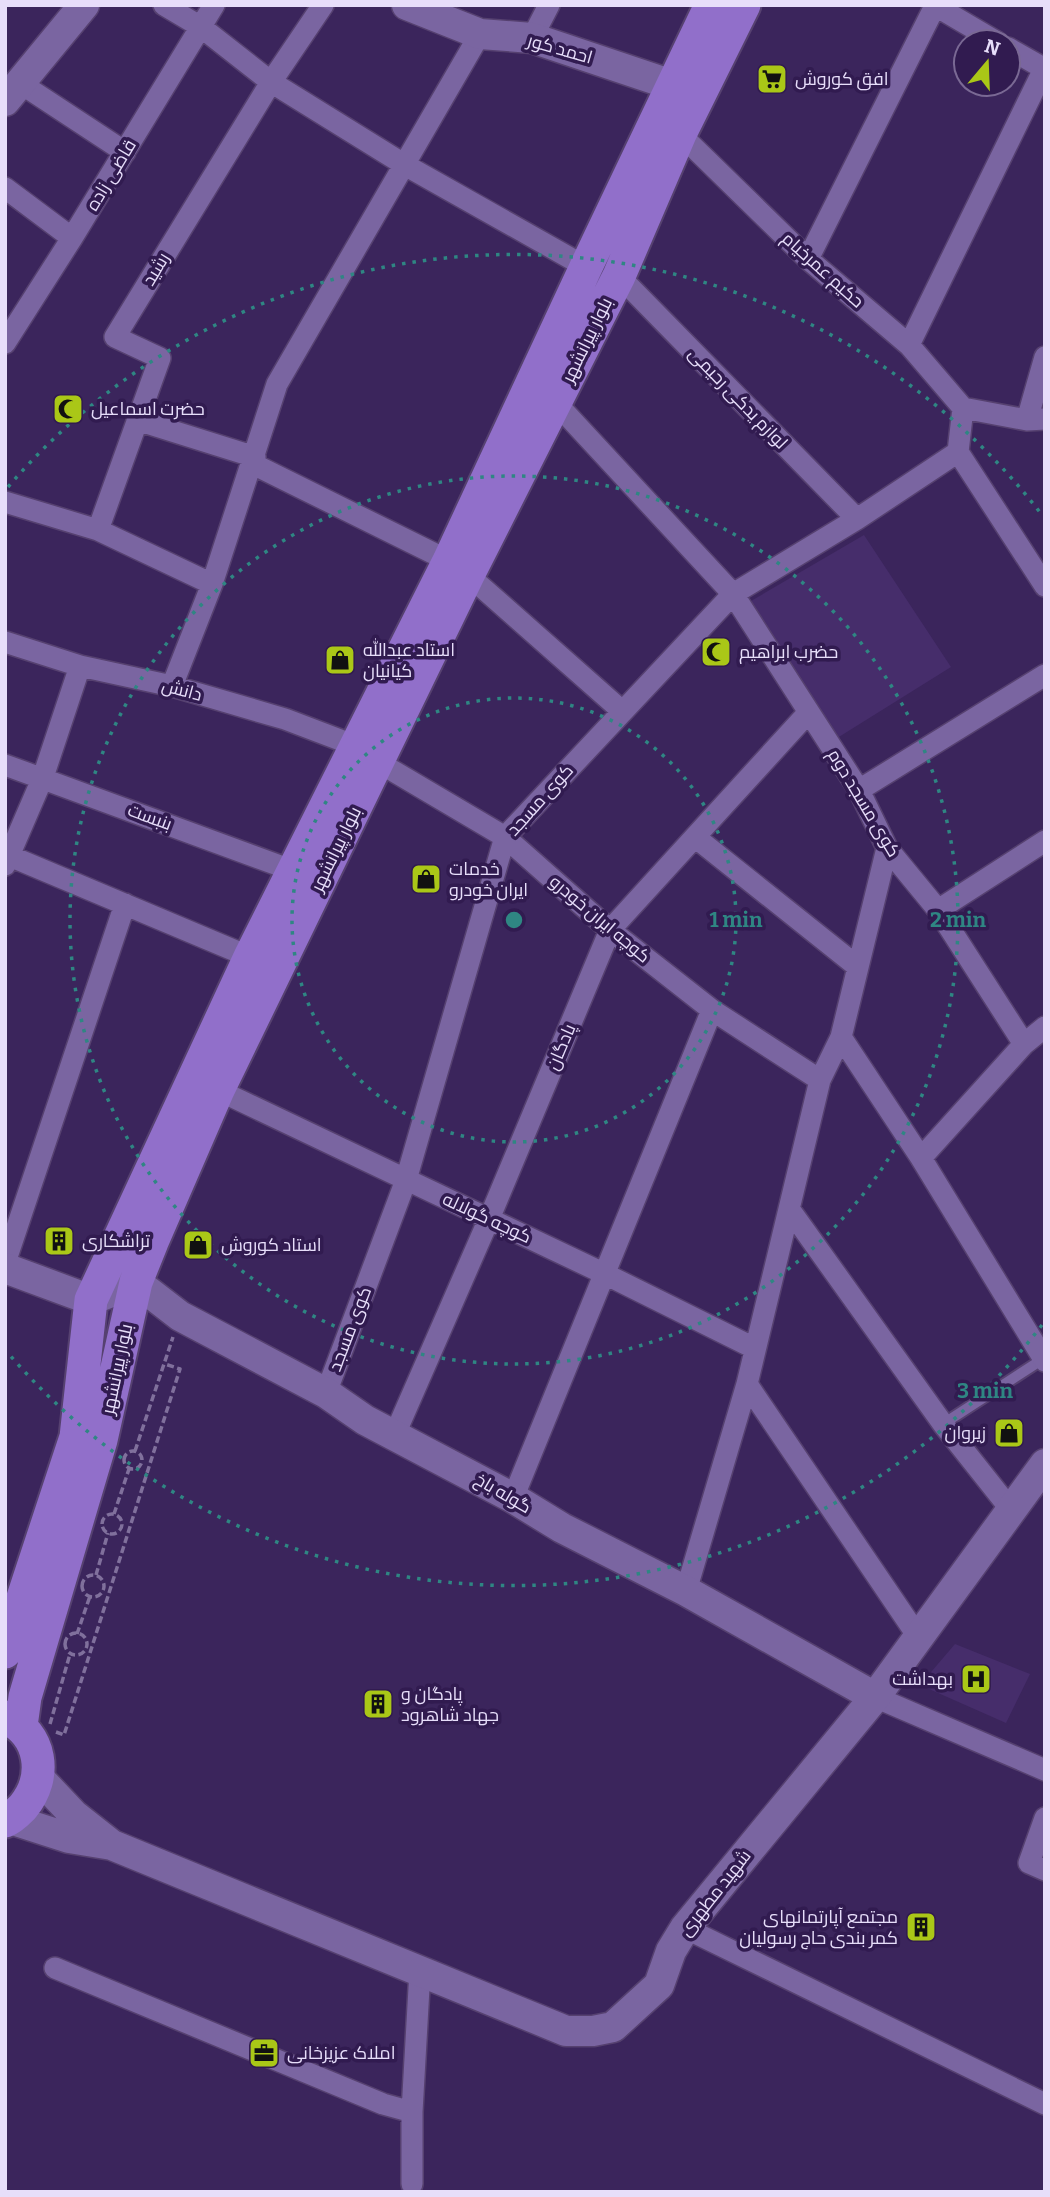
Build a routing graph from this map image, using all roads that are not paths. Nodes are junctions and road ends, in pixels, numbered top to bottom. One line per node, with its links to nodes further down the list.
1 (84, 5): 19 (street)
2 (164, 5): 11 (street)
3 (214, 5): 11 (street, قاضی زاده)
4 (323, 5): 17 (street, رشید)
5 (407, 5): 10 (street, احمد کور)
6 (549, 5): 14 (street)
7 (711, 5): 18 (main road, بلوار پیرانشهر)
8 (744, 5): 18 (main road, بلوار پیرانشهر)
9 (935, 6): 12 (street); 25 (street)
10 (454, 13): 13 (street, احمد کور)
11 (201, 27): 17 (street); 21 (street, قاضی زاده)
12 (973, 28)
13 (480, 34): 14 (street, احمد کور); 22 (street)
14 (532, 38): 18 (street, احمد کور)
15 (1022, 56): 16 (street)
16 (1044, 69): 29 (street)
17 (271, 82): 22 (street); 34 (street, رشید)
18 (686, 89): 20 (main road, بلوار پیرانشهر); 26 (main road, بلوار پیرانشهر)
19 (9, 95): 21 (street)
20 (680, 134): 25 (street, حکیم عمرخیام); 27 (main road, بلوار پیرانشهر)
21 (125, 152): 24 (street, قاضی زاده)
22 (405, 165): 26 (street); 36 (street)
23 (5, 188): 24 (street)
24 (72, 238): 28 (street, قاضی زاده)
25 (808, 260): 29 (street, حکیم عمرخیام)
26 (586, 267): 40 (main road, بلوار پیرانشهر)
27 (619, 276): 31 (main road, بلوار پیرانشهر); 38 (street, لوازم یدکی رحیمی)
28 (7, 338)
29 (909, 345): 32 (street, حکیم عمرخیام)
30 (1045, 357): 33 (street)
31 (556, 402): 40 (main road, بلوار پیرانشهر); 43 (street, کوی مسجد دوم)
32 (963, 408): 33 (street); 35 (street)
33 (1036, 419)
34 (138, 420): 36 (street); 39 (street, رشید)
35 (958, 452): 38 (street, کوی مسجد); 42 (street)
36 (254, 460): 40 (street); 41 (street)
37 (5, 502): 39 (street)
38 (857, 519): 43 (street, کوی مسجد)
39 (98, 530): 41 (street)
40 (458, 568): 48 (street); 50 (main road, بلوار پیرانشهر)
41 (212, 583): 47 (street)
42 (1045, 586)
43 (733, 594): 48 (street, کوی مسجد); 49 (street, کوی مسجد دوم)
44 (5, 642): 45 (street, دانش)
45 (80, 666): 47 (street, دانش); 52 (street)
46 (1045, 675): 53 (street)
47 (172, 686): 50 (street, دانش)
48 (622, 711): 54 (street, کوی مسجد)
49 (808, 713): 53 (street, کوی مسجد دوم); 55 (street, پادگان)
50 (367, 754): 54 (street, کوچه ایران خودرو); 59 (main road, بلوار پیرانشهر); 70 (main road, بلوار پیرانشهر)
51 (5, 765): 52 (street, بنبست)
52 (43, 777): 58 (street); 59 (street, بنبست)
53 (859, 790): 57 (street, کوی مسجد دوم)
54 (505, 837): 62 (street, کوچه ایران خودرو); 72 (street, کوی مسجد)
55 (695, 837): 62 (street, پادگان); 64 (street)
56 (1045, 841): 61 (street)
57 (887, 848): 61 (street, کوی مسجد دوم); 64 (street)
58 (6, 858): 60 (street)
59 (295, 871): 63 (main road, بلوار پیرانشهر)
60 (125, 904): 63 (street); 75 (street)
61 (938, 910): 68 (street, کوی مسجد دوم)
62 (610, 930): 65 (street, کوچه ایران خودرو); 74 (street, پادگان)
63 (250, 957): 79 (main road, بلوار پیرانشهر)
64 (858, 967): 67 (street)
65 (712, 1010): 69 (street, کوچه ایران خودرو); 77 (street)
66 (1045, 1027): 68 (street)
67 (841, 1037): 69 (street); 71 (street)
68 (1024, 1044): 71 (street)
69 (820, 1080): 73 (street)
70 (218, 1090): 72 (street, کوچه گولاله); 78 (main road, بلوار پیرانشهر)
71 (921, 1157): 81 (street)
72 (406, 1180): 74 (street, کوچه گولاله); 83 (street, کوی مسجد)
73 (790, 1210): 80 (street); 84 (street)
74 (489, 1219): 77 (street, کوچه گولاله); 85 (street, پادگان)
75 (5, 1263)
76 (5, 1268): 79 (street)
77 (606, 1274): 80 (street, کوچه گولاله); 87 (street)
78 (136, 1282): 79 (street); 83 (street, گوله باخ); 93 (main road, بلوار پیرانشهر)
79 (91, 1300): 91 (main road, بلوار پیرانشهر)
80 (754, 1348): 82 (street)
81 (1044, 1360): 84 (lane)
82 (747, 1384): 89 (street); 90 (street)
83 (326, 1393): 85 (street, گوله باخ)
84 (943, 1424): 88 (street)
85 (396, 1434): 87 (street, گوله باخ)
86 (1045, 1464): 88 (street, شهید مطهری)
87 (513, 1498): 89 (street, گوله باخ)
88 (1013, 1511): 90 (street, شهید مطهری)
89 (685, 1591): 92 (street, گوله باخ)
90 (919, 1638): 92 (street, شهید مطهری)
91 (5, 1652)
92 (875, 1697): 94 (street); 100 (street, شهید مطهری)
93 (13, 1721): 95 (main road)
94 (1045, 1770)
95 (39, 1778): 97 (main road); 98 (street)
96 (1045, 1818): 99 (street)
97 (8, 1820): 98 (street)
98 (112, 1844): 102 (street, شهید مطهری)
99 (1045, 1870)
100 (685, 1928): 102 (street, شهید مطهری); 103 (street)
101 (55, 1968): 104 (street)
102 (420, 1970): 104 (street)
103 (1045, 2104)
104 (412, 2112): 105 (street)
105 (412, 2184)

